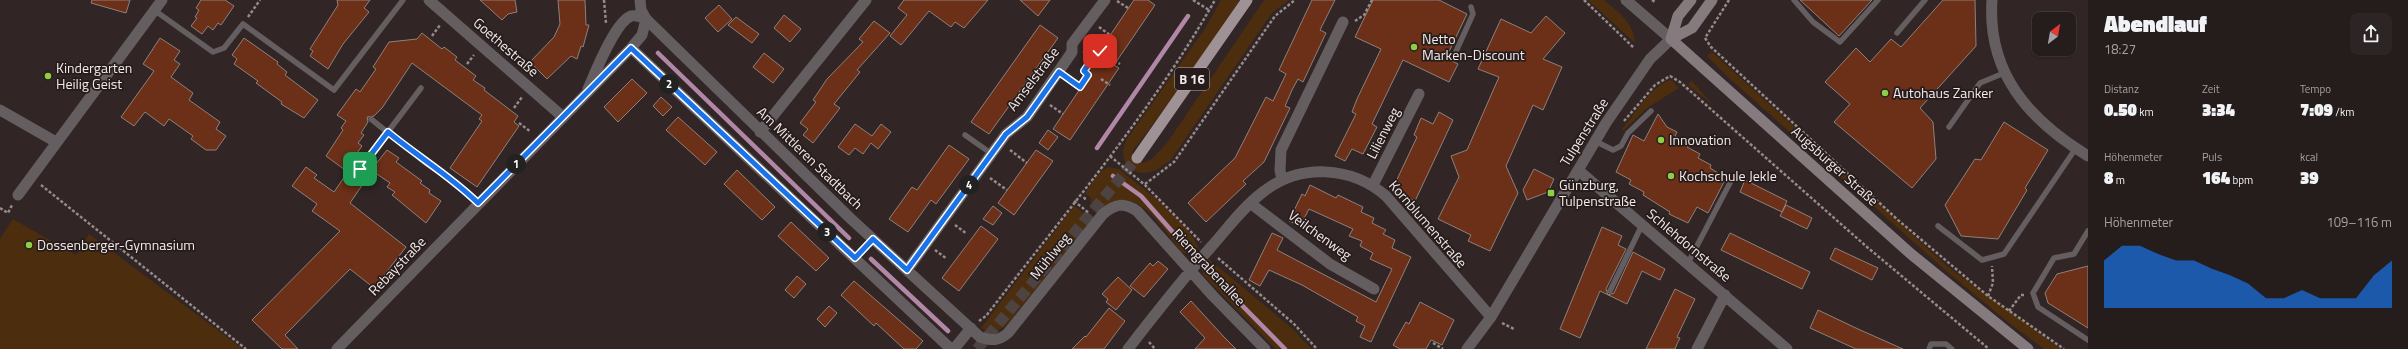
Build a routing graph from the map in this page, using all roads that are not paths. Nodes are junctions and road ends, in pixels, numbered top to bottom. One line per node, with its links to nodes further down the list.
1 (162, 0): 16 (street)
2 (403, 0): 16 (lane)
3 (429, 0): 29 (street, Goethestraße)
4 (640, 0): 17 (street, Am Mittleren Stadtbach)
5 (866, 0): 33 (street)
6 (1105, 0): 38 (street, Amselstraße)
7 (1247, 0): 40 (main road, B 16)
8 (1626, 0): 20 (street, Augsburger Straße)
9 (1691, 0): 20 (main road)
10 (1712, 0): 20 (main road)
11 (1794, 0): 12 (lane)
12 (1878, 0)
13 (1925, 0): 19 (lane)
14 (1992, 0): 23 (street)
15 (1471, 7): 22 (lane)
16 (154, 10): 36 (street)
17 (646, 20): 21 (street, Rebaystraße); 26 (street, Rebaystraße); 33 (street, Am Mittleren Stadtbach)
18 (1341, 27): 44 (street)
19 (1897, 32)
20 (1671, 39): 35 (street, Tulpenstraße); 74 (main road, Augsburger Straße)
21 (631, 48): 26 (street, Rebaystraße); 54 (street)
22 (1453, 58)
23 (2004, 73): 31 (lane); 37 (street)
24 (421, 88): 32 (lane)
25 (1419, 94): 45 (street, Lilienweg)
26 (585, 95): 29 (street, Rebaystraße)
27 (0, 110): 36 (street)
28 (1652, 111): 35 (lane)
29 (563, 117): 47 (street, Rebaystraße)
30 (371, 119): 32 (lane)
31 (1949, 127)
32 (388, 132): 41 (lane); 47 (lane)
33 (760, 132): 53 (street, Am Mittleren Stadtbach)
34 (965, 135): 38 (lane)
35 (1595, 141): 42 (street, Tulpenstraße)
36 (56, 142): 46 (street)
37 (2076, 148): 39 (street); 51 (lane)
38 (992, 154): 56 (street, Amselstraße)
39 (2088, 156)
40 (1137, 158)
41 (360, 169)
42 (1578, 170): 50 (street, Schlehdornstraße); 61 (street, Tulpenstraße)
43 (1732, 179): 55 (lane)
44 (1282, 180): 45 (street, Kornblumenstraße); 48 (street, Kornblumenstraße)
45 (1373, 185): 61 (street, Kornblumenstraße)
46 (18, 195)
47 (478, 203): 65 (street, Rebaystraße)
48 (1250, 203): 57 (street, Kornblumenstraße); 58 (street, Veilchenweg)
49 (1130, 206): 57 (street, Riemgrabenallee); 63 (street, Mühlweg)
50 (1642, 225): 55 (street, Schlehdornstraße); 59 (lane)
51 (1938, 226)
52 (2088, 231): 64 (lane)
53 (873, 239): 54 (lane); 56 (street, Am Mittleren Stadtbach)
54 (855, 258): 66 (street)
55 (1688, 263): 60 (street, Schlehdornstraße)
56 (907, 270): 62 (street, Am Mittleren Stadtbach)
57 (1190, 270): 67 (street, Kornblumenstraße); 68 (street, Riemgrabenallee)
58 (1374, 289)
59 (1610, 291)
60 (1725, 295): 70 (street, Schlehdornstraße); 71 (street, Schlehdornstraße)
61 (1491, 317): 69 (street, Tulpenstraße)
62 (971, 328): 63 (street, Am Mittleren Stadtbach); 66 (street)
63 (1001, 339)
64 (2088, 340)
65 (337, 349)
66 (953, 349)
67 (1128, 349)
68 (1265, 349)
69 (1467, 349)
70 (1697, 349)
71 (1787, 349)
72 (1929, 349): 73 (lane)
73 (1952, 349)
74 (2028, 349)

